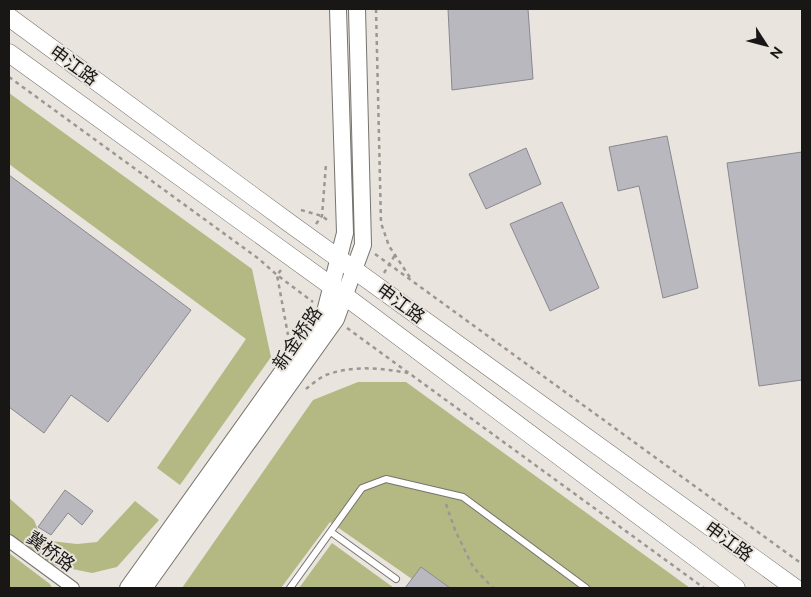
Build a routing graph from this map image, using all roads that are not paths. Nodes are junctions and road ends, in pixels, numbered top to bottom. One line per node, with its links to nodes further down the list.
1 (338, 9): 5 (street, 新金桥路)
2 (357, 9): 6 (street, 新金桥路)
3 (9, 17): 5 (main road, 申江路)
4 (9, 53): 7 (main road, 申江路)
5 (339, 258): 6 (main road, 申江路); 7 (street, 新金桥路)
6 (354, 269): 7 (street, 新金桥路); 17 (main road, 申江路)
7 (338, 291): 12 (street, 新金桥路); 13 (street, 新金桥路); 16 (main road, 申江路)
8 (331, 532): 10 (lane); 14 (lane); 15 (lane)
9 (9, 541): 11 (street, 冀桥路)
10 (396, 579)
11 (72, 588)
12 (128, 588)
13 (144, 588)
14 (290, 588)
15 (586, 588)
16 (736, 588)
17 (795, 588)

